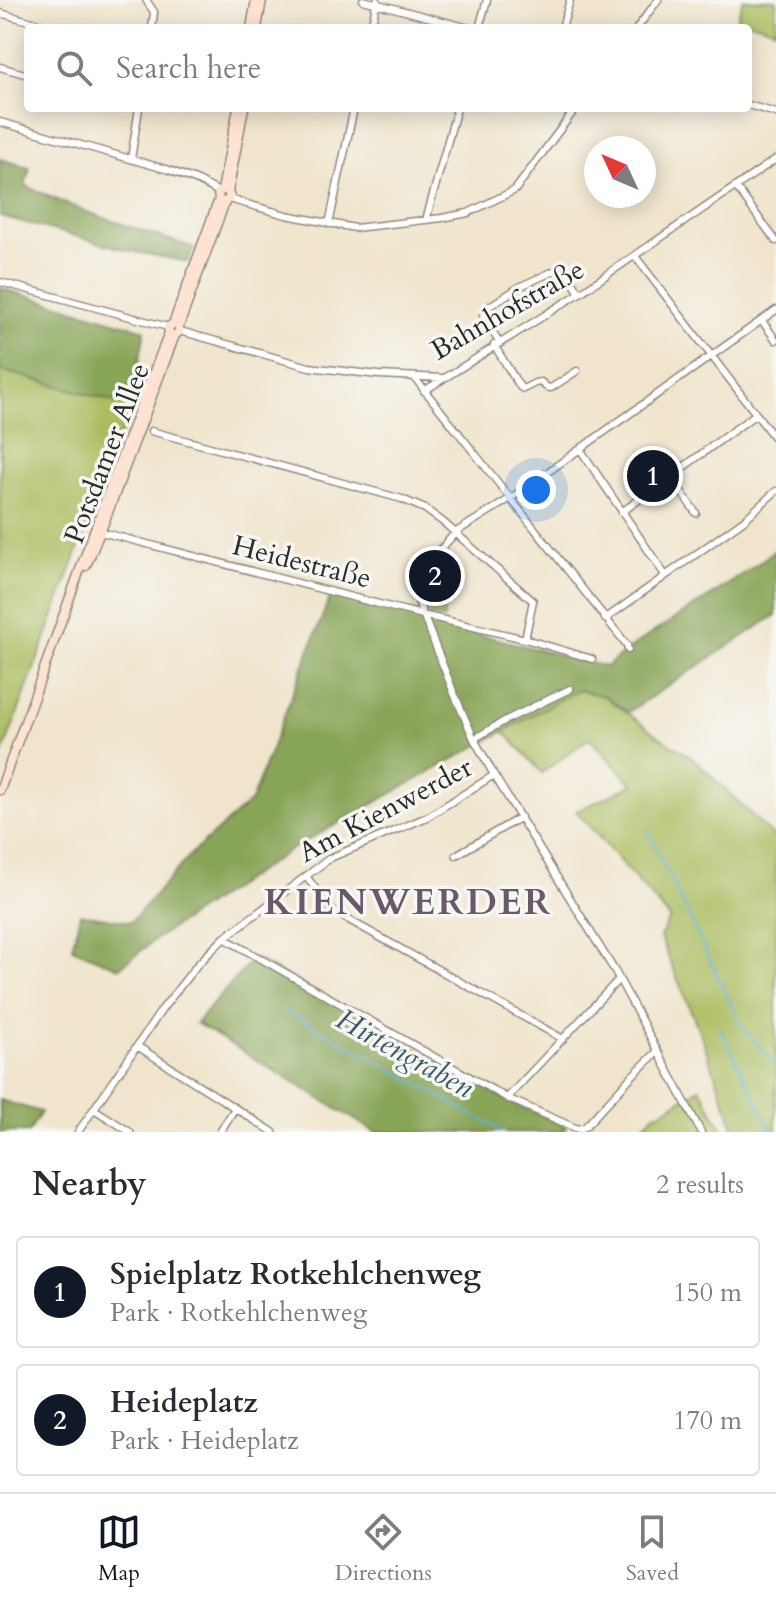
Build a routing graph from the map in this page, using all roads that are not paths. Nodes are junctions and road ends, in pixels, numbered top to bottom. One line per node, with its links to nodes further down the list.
1 (146, 0): 11 (street)
2 (256, 0): 12 (street)
3 (262, 0): 13 (street)
4 (363, 0): 8 (street)
5 (487, 0): 16 (street)
6 (570, 0): 17 (street)
7 (658, 0): 18 (street)
8 (376, 2): 14 (street); 15 (street)
9 (0, 13): 10 (street)
10 (40, 24)
11 (152, 24)
12 (252, 24)
13 (258, 24)
14 (372, 24)
15 (455, 24)
16 (480, 24)
17 (563, 24)
18 (640, 24)
19 (0, 67): 20 (street)
20 (24, 74)
21 (752, 106): 28 (street)
22 (138, 112): 30 (street)
23 (237, 112): 33 (street, Potsdamer Allee)
24 (243, 112): 33 (street, Potsdamer Allee)
25 (353, 112): 35 (street)
26 (456, 112): 34 (street)
27 (573, 112): 34 (street)
28 (776, 113)
29 (0, 122): 30 (street)
30 (131, 159): 33 (street)
31 (776, 159): 32 (street, Bahnhofstraße)
32 (736, 187): 36 (street); 37 (street, Bahnhofstraße)
33 (224, 196): 35 (street); 42 (street, Potsdamer Allee)
34 (426, 220): 35 (street)
35 (329, 224)
36 (776, 241)
37 (635, 256): 39 (street, Bahnhofstraße); 45 (street)
38 (0, 282): 42 (street, Bahnhofstraße)
39 (580, 293): 44 (street, Bahnhofstraße); 44 (street)
40 (776, 310): 41 (street)
41 (762, 321): 43 (street); 45 (street)
42 (174, 329): 47 (street, Bahnhofstraße); 59 (street, Potsdamer Allee)
43 (776, 340)
44 (497, 344): 46 (street); 48 (street, Bahnhofstraße)
45 (712, 357): 50 (street); 53 (street)
46 (577, 371)
47 (414, 377): 48 (street, Bahnhofstraße); 49 (street)
48 (443, 378): 49 (street)
49 (424, 391): 56 (street)
50 (756, 414): 52 (street); 54 (street)
51 (151, 431): 60 (street)
52 (776, 440)
53 (580, 449): 56 (street); 57 (street)
54 (670, 476): 57 (street); 58 (street)
55 (776, 491): 61 (street)
56 (511, 498): 60 (street); 63 (street)
57 (622, 512): 61 (street)
58 (696, 513)
59 (97, 531): 62 (street, Heidestraße); 70 (street, Potsdamer Allee)
60 (456, 532): 62 (street); 64 (street)
61 (665, 575): 63 (street)
62 (423, 615): 64 (street, Heidestraße); 68 (street)
63 (605, 619): 65 (street)
64 (525, 639): 66 (street, Heidestraße)
65 (628, 650)
66 (592, 659)
67 (570, 689): 68 (street)
68 (474, 739): 69 (street)
69 (494, 775): 71 (street); 73 (street, Am Kienwerder)
70 (0, 790)
71 (521, 817): 72 (street); 75 (street)
72 (456, 855)
73 (306, 876): 74 (street, Am Kienwerder); 76 (street)
74 (224, 938): 77 (street, Am Kienwerder); 79 (street)
75 (619, 979): 76 (street); 78 (street)
76 (563, 1039): 79 (street)
77 (137, 1046): 80 (street, Am Kienwerder); 81 (street)
78 (657, 1052): 79 (street); 86 (street)
79 (507, 1098)
80 (94, 1109): 82 (street, Am Kienwerder); 83 (street)
81 (234, 1110): 84 (street); 85 (street)
82 (78, 1132)
83 (130, 1132)
84 (220, 1132)
85 (273, 1132)
86 (701, 1132)

